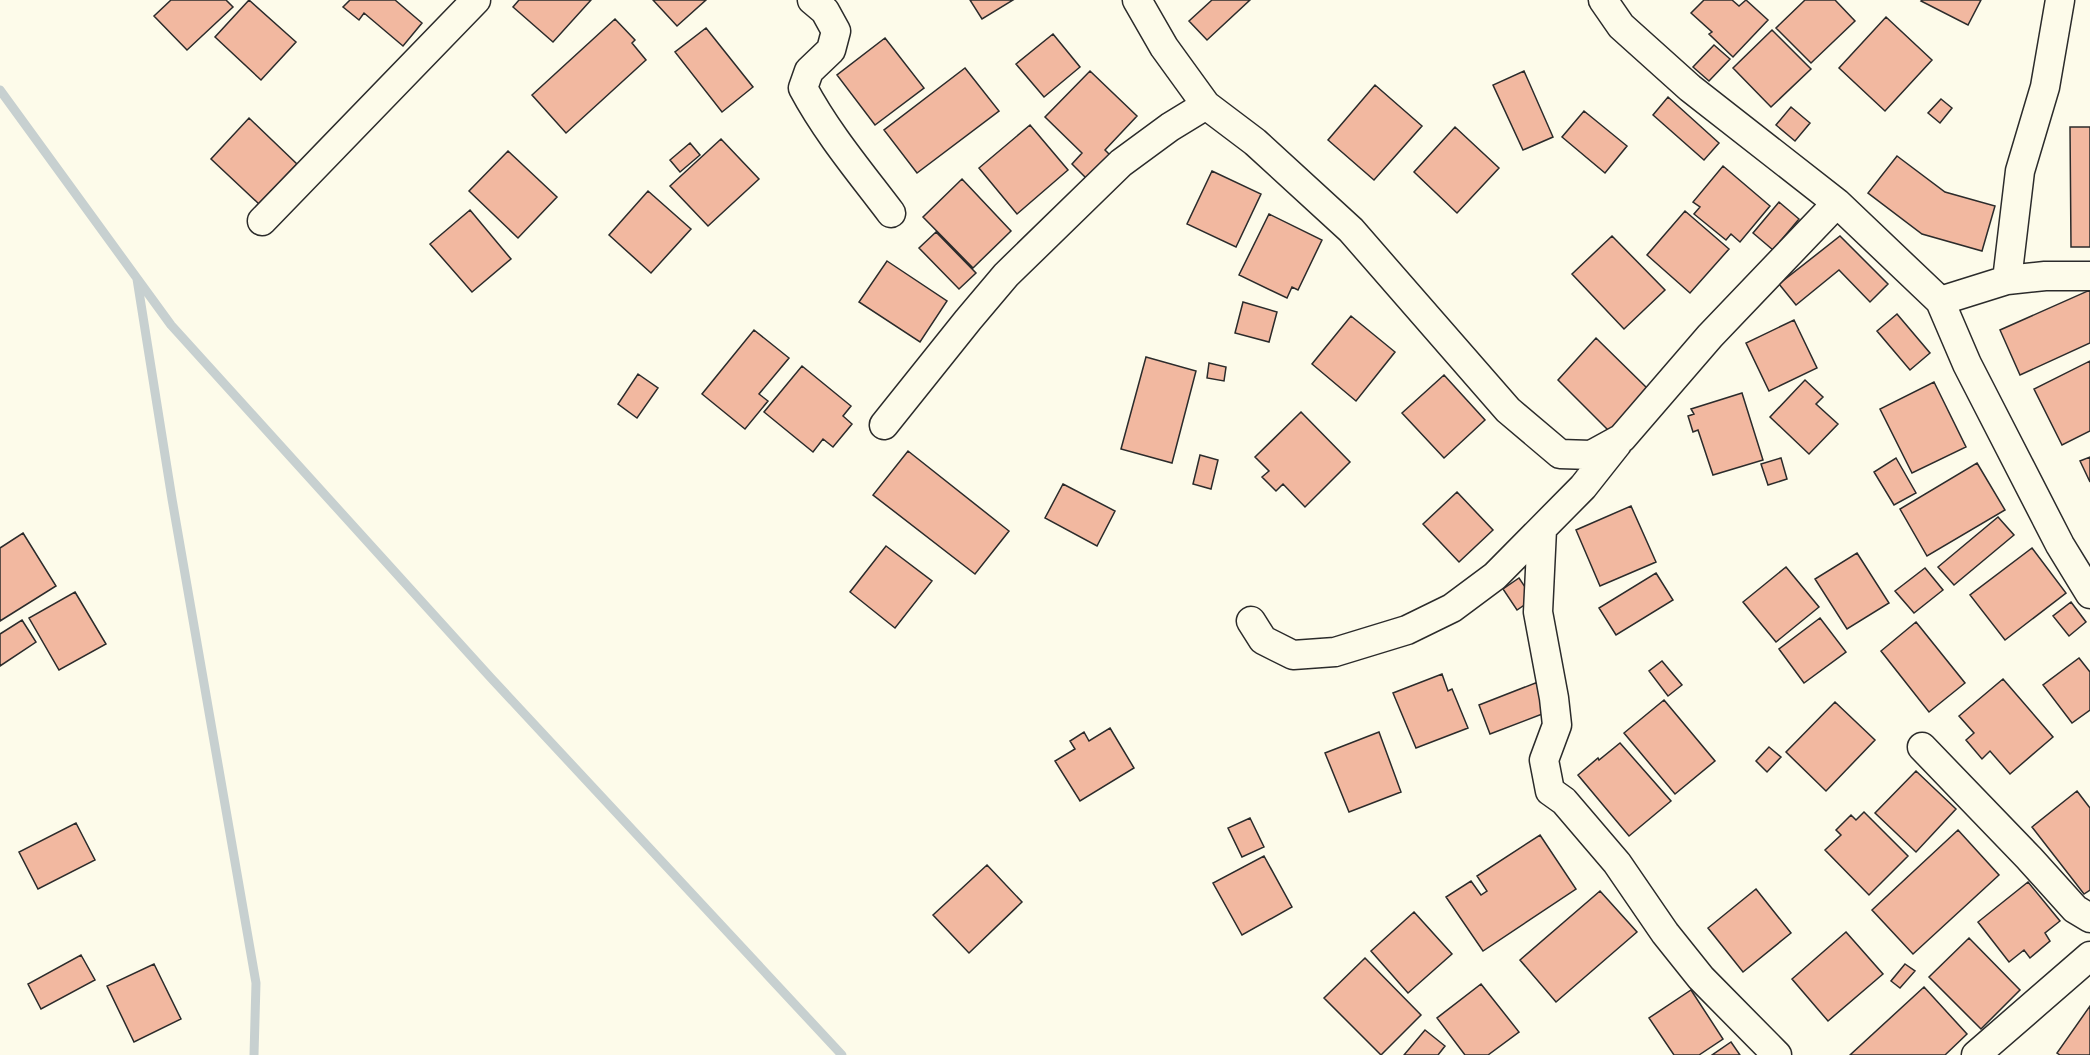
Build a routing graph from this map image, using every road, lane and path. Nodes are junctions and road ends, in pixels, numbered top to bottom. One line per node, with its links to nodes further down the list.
1 (476, 0): 9 (street)
2 (812, 0): 8 (street)
3 (1137, 0): 6 (street)
4 (1604, 0): 7 (street)
5 (2060, 0): 11 (street)
6 (1206, 105): 13 (street); 14 (street)
7 (1837, 203): 12 (street); 14 (street)
8 (891, 213)
9 (262, 220)
10 (2090, 276): 11 (street)
11 (2007, 280): 12 (street)
12 (1940, 301): 16 (street)
13 (884, 425)
14 (1622, 438): 15 (street)
15 (1542, 529): 17 (street); 21 (street)
16 (2090, 594)
17 (1251, 621)
18 (1922, 747): 19 (street)
19 (2090, 918)
20 (2090, 956): 22 (street)
21 (1777, 1055)
22 (1976, 1055)

